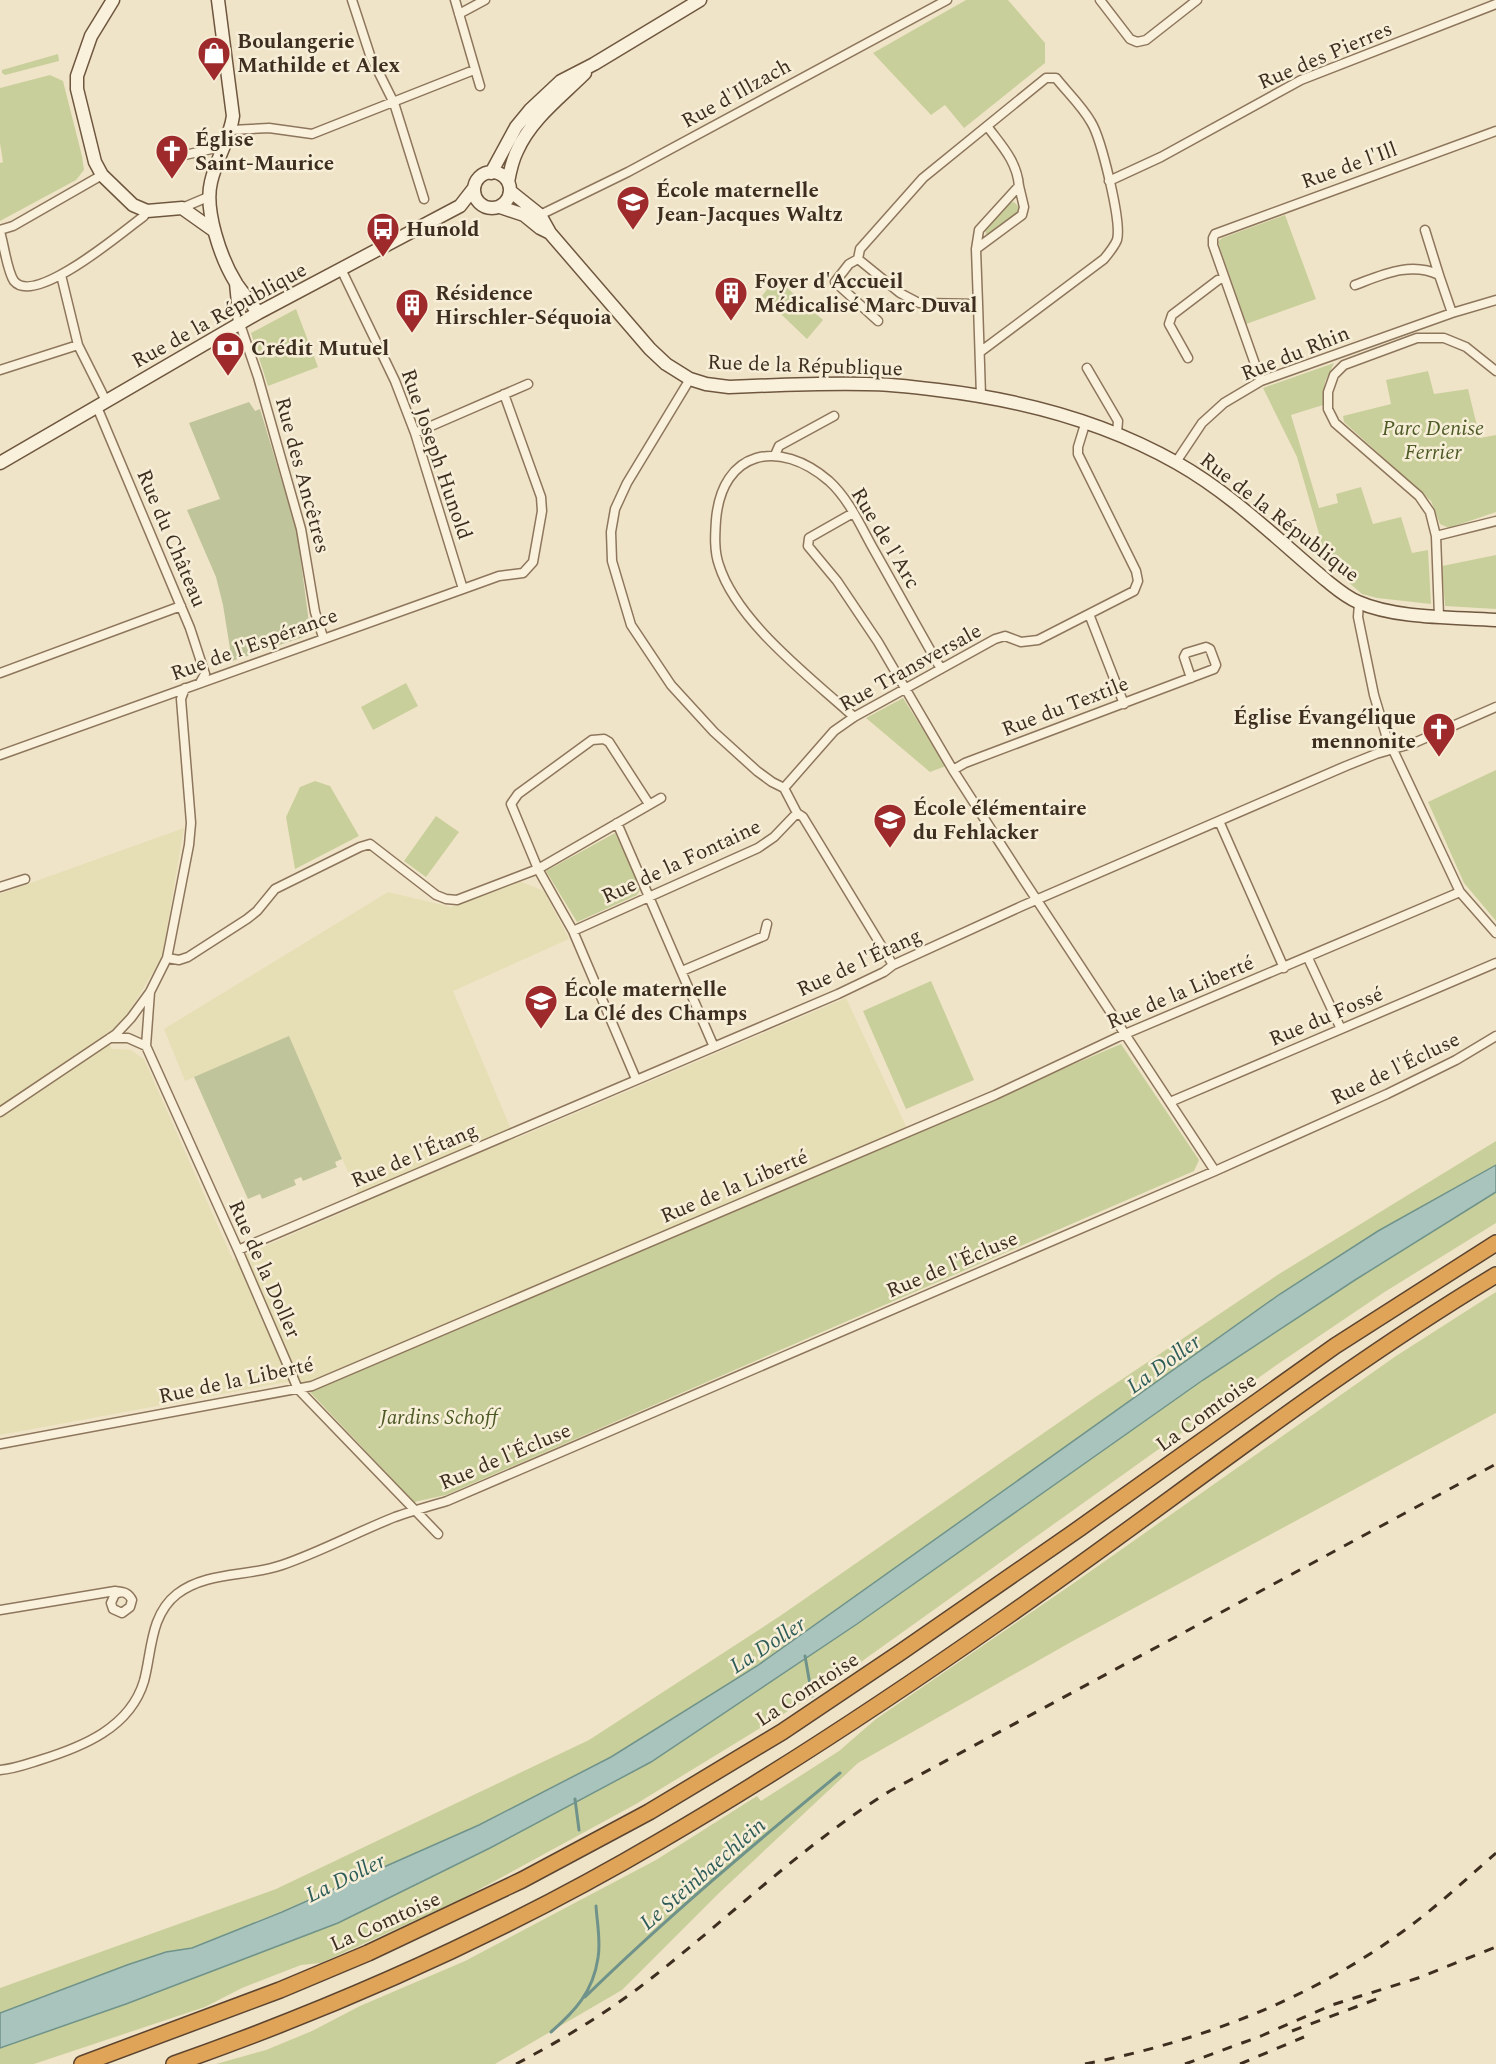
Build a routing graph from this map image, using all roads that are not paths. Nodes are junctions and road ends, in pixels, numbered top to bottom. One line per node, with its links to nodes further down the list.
1 (113, 0): 22 (main road)
2 (218, 0): 17 (main road)
3 (352, 0): 15 (street)
4 (455, 0): 11 (street)
5 (485, 0): 11 (street)
6 (700, 0): 12 (main road)
7 (947, 0): 34 (street, Rue d'Illzach)
8 (1100, 0): 9 (street)
9 (1197, 0)
10 (1496, 4): 23 (street, Rue des Pierres)
11 (459, 14): 13 (street)
12 (594, 64): 21 (main road); 25 (main road)
13 (474, 70): 14 (street); 15 (street)
14 (480, 86)
15 (394, 103): 17 (street); 28 (street)
16 (987, 126): 23 (street); 24 (street); 40 (street)
17 (231, 130): 19 (main road)
18 (1496, 131): 44 (street, Rue de l'Ill)
19 (222, 150): 20 (street); 27 (main road)
20 (176, 157)
21 (491, 173): 25 (main road); 26 (main road)
22 (102, 175): 33 (main road); 37 (street)
23 (1109, 181): 54 (street)
24 (1019, 186): 39 (street); 39 (street)
25 (509, 187): 31 (main road); 34 (main road, Rue de la République)
26 (474, 188): 29 (main road, Rue de la République); 30 (main road)
27 (208, 197): 32 (street); 35 (main road)
28 (424, 199)
29 (460, 206): 30 (main road, Rue de la République); 41 (main road, Rue de la République)
30 (483, 206): 31 (main road)
31 (500, 207): 38 (main road, Rue de la République)
32 (182, 208): 33 (main road); 35 (main road)
33 (147, 211): 42 (street)
34 (540, 215): 38 (main road, Rue de la République)
35 (213, 230): 45 (main road)
36 (1425, 230): 43 (street)
37 (0, 231): 42 (street)
38 (550, 233): 59 (main road, Rue de la République)
39 (976, 249): 48 (street)
40 (858, 259): 48 (street); 51 (street)
41 (341, 269): 50 (main road, Rue de la République); 67 (street, Rue Joseph Hunold)
42 (61, 275): 53 (street, Rue du Château)
43 (1439, 275): 46 (street); 49 (street)
44 (1224, 278): 55 (street); 60 (street)
45 (236, 283): 50 (main road); 52 (main road)
46 (1355, 285)
47 (1496, 300): 49 (street, Rue du Rhin)
48 (978, 304): 54 (street)
49 (1452, 313): 60 (street, Rue du Rhin)
50 (258, 314): 52 (main road, Rue de la République)
51 (879, 321)
52 (240, 324): 64 (main road, Rue de la République); 81 (street, Rue des Ancêtres)
53 (78, 345): 57 (street); 64 (street, Rue du Château)
54 (980, 352): 63 (street)
55 (1188, 358)
56 (1087, 368): 68 (street)
57 (0, 370)
58 (1496, 371): 74 (street)
59 (690, 379): 63 (main road, Rue de la République); 94 (street)
60 (1261, 381): 70 (street, Rue du Rhin)
61 (528, 384): 62 (street)
62 (504, 394): 67 (street); 75 (street, Rue de l'Espérance)
63 (981, 396): 66 (main road, Rue de la République)
64 (101, 404): 71 (main road, Rue de la République); 77 (street, Rue du Château)
65 (834, 416): 69 (street)
66 (1086, 421): 68 (main road, Rue de la République); 78 (street, Rue Transversale)
67 (415, 433): 75 (street, Rue Joseph Hunold)
68 (1117, 433): 70 (main road, Rue de la République)
69 (775, 455): 72 (street, Rue de l'Arc); 90 (street)
70 (1176, 462): 76 (main road, Rue de la République)
71 (0, 463)
72 (853, 513): 82 (street, Rue de l'Arc); 87 (street)
73 (1496, 521): 74 (street)
74 (1436, 536): 79 (street)
75 (463, 589): 81 (street, Rue de l'Espérance)
76 (1359, 603): 79 (main road, Rue de la République); 91 (street)
77 (181, 606): 83 (street); 85 (street, Rue du Château)
78 (1089, 614): 82 (street, Rue Transversale); 88 (street)
79 (1439, 616): 80 (main road, Rue de la République)
80 (1496, 620)
81 (323, 637): 85 (street, Rue de l'Espérance)
82 (940, 669): 87 (street, Rue Transversale)
83 (0, 673)
84 (1191, 678): 88 (street, Rue du Textile)
85 (199, 683): 86 (street, Rue de l'Espérance)
86 (185, 688): 92 (street, Rue de l'Espérance); 109 (street)
87 (905, 688): 90 (street, Rue Transversale); 93 (street)
88 (1124, 704): 93 (street, Rue du Textile)
89 (1496, 707): 91 (street, Rue de l'Étang)
90 (854, 717): 94 (street, Rue Transversale)
91 (1394, 750): 98 (street, Rue de l'Étang); 103 (street)
92 (0, 755)
93 (953, 770): 105 (street)
94 (784, 788): 97 (street)
95 (661, 798): 96 (street)
96 (649, 804): 99 (street); 100 (street)
97 (797, 813): 104 (street, Rue de la Fontaine); 112 (street)
98 (1219, 821): 105 (street, Rue de l'Étang); 113 (street)
99 (617, 823): 100 (street); 104 (street)
100 (538, 869): 107 (street); 109 (street)
101 (25, 879): 102 (street)
102 (0, 887)
103 (1460, 892): 108 (street); 110 (street, Rue de la Liberté)
104 (650, 896): 107 (street, Rue de la Fontaine); 114 (street)
105 (1036, 900): 112 (street, Rue de l'Étang); 117 (street)
106 (767, 924): 114 (street)
107 (573, 931): 122 (street)
108 (1496, 933)
109 (167, 958): 115 (street)
110 (1308, 958): 113 (street, Rue de la Liberté); 116 (street)
111 (1496, 963): 116 (street, Rue du Fossé)
112 (893, 965): 121 (street, Rue de l'Étang)
113 (1284, 968): 117 (street, Rue de la Liberté)
114 (682, 971): 121 (street)
115 (150, 992): 119 (street); 120 (street)
116 (1341, 1029): 123 (street, Rue du Fossé)
117 (1124, 1035): 123 (street); 129 (street, Rue de la Liberté)
118 (1496, 1036): 125 (street, Rue de l'Écluse)
119 (110, 1038): 120 (street); 124 (street)
120 (146, 1046): 127 (street, Rue de la Doller)
121 (714, 1047): 122 (street, Rue de l'Étang)
122 (636, 1079): 127 (street, Rue de l'Étang)
123 (1170, 1102): 125 (street)
124 (0, 1112)
125 (1215, 1171): 131 (street, Rue de l'Écluse)
126 (1496, 1242): 137 (highway, La Comtoise)
127 (238, 1250): 129 (street, Rue de la Doller)
128 (1496, 1275): 136 (highway)
129 (298, 1389): 130 (street, Rue de la Liberté); 131 (street, Rue de la Doller)
130 (0, 1444)
131 (415, 1511): 132 (street, Rue de la Doller); 135 (street, Rue de l'Écluse)
132 (438, 1534)
133 (121, 1592): 134 (street)
134 (0, 1610)
135 (0, 1770)
136 (197, 2056): 138 (highway); 139 (highway)
137 (82, 2064)
138 (174, 2064)
139 (183, 2064)

